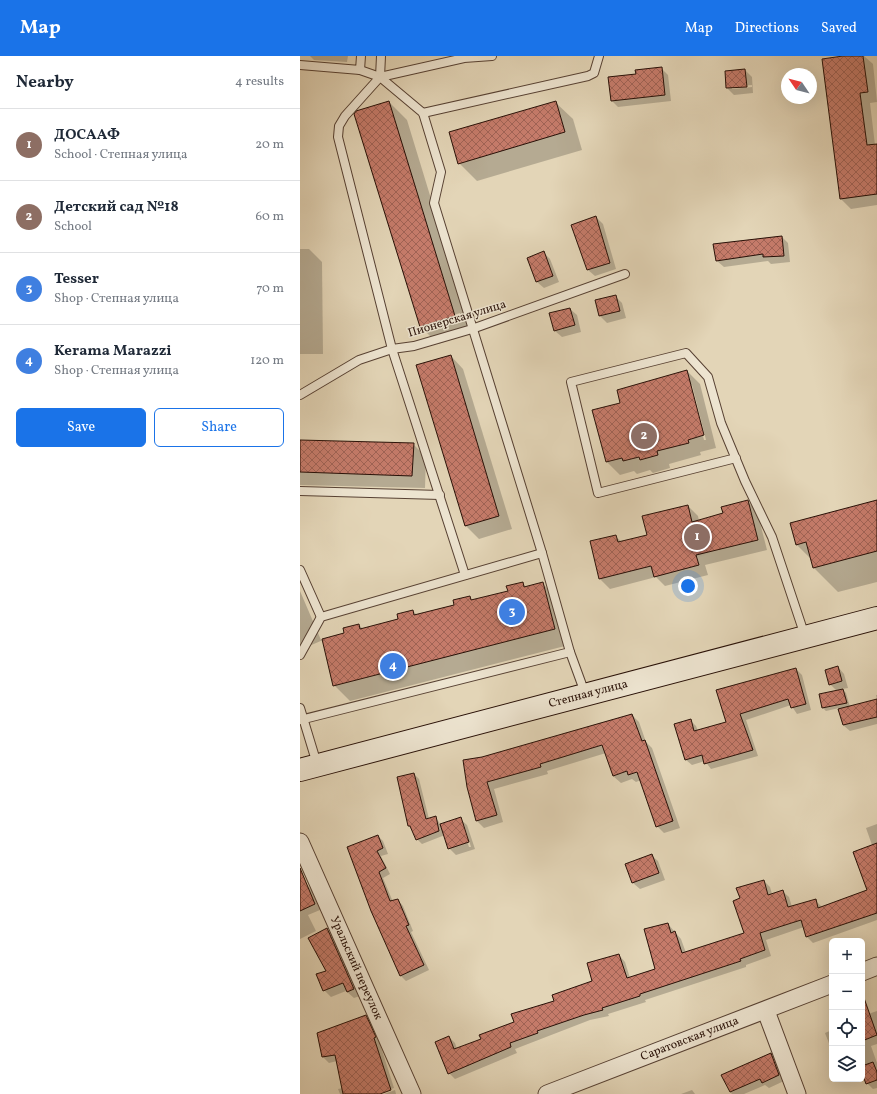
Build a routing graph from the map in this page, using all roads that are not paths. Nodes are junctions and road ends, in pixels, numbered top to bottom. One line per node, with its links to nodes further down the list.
1 (361, 56): 6 (lane)
2 (380, 56): 7 (lane)
3 (492, 56): 7 (lane)
4 (599, 56): 8 (lane)
5 (300, 65): 6 (lane)
6 (360, 70): 7 (lane)
7 (380, 77): 8 (lane); 11 (lane)
8 (423, 114): 10 (lane)
9 (626, 274): 10 (lane, Пионерская улица)
10 (472, 329): 11 (lane, Пионерская улица); 16 (lane)
11 (392, 349): 12 (lane, Пионерская улица); 15 (lane)
12 (300, 395)
13 (736, 458): 13 (lane); 21 (lane)
14 (300, 491): 15 (lane)
15 (440, 495): 18 (lane)
16 (542, 553): 18 (lane); 22 (lane)
17 (300, 570): 19 (lane)
18 (466, 575): 19 (lane)
19 (321, 617): 23 (lane)
20 (877, 618): 21 (street, Степная улица)
21 (806, 638): 24 (street, Степная улица)
22 (570, 652): 24 (lane); 26 (lane)
23 (300, 655)
24 (586, 696): 27 (street, Степная улица)
25 (300, 708): 26 (lane)
26 (301, 720): 27 (lane)
27 (309, 768)
28 (300, 842): 33 (street, Уральский переулок)
29 (877, 966): 30 (street)
30 (865, 971)
31 (829, 985): 32 (street, Саратовская улица)
32 (766, 1011): 34 (street, Саратовская улица); 35 (street)
33 (412, 1094)
34 (547, 1094)
35 (797, 1094)

